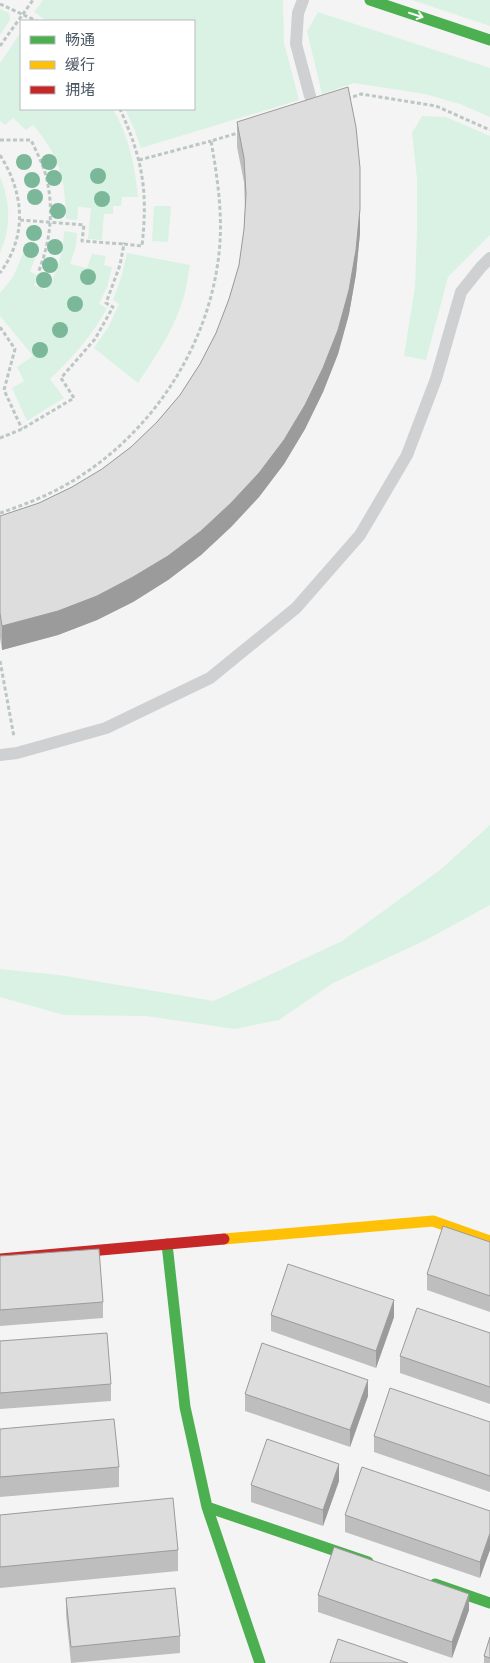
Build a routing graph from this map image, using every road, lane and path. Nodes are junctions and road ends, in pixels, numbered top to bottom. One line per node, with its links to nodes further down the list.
1 (33, 0): 5 (path)
2 (303, 0): 9 (lane)
3 (370, 0): 7 (main road, one-way to 7)
4 (0, 4): 5 (path)
5 (23, 14): 6 (path); 8 (path)
6 (35, 20)
7 (490, 40)
8 (0, 46)
9 (310, 96)
10 (342, 100): 13 (path)
11 (120, 110): 17 (path)
12 (248, 129): 15 (path)
13 (490, 130)
14 (0, 140): 19 (path)
15 (211, 141): 17 (path); 27 (path)
16 (0, 154): 18 (path)
17 (139, 160): 20 (path)
18 (20, 220): 19 (path); 23 (path)
19 (50, 222): 20 (path); 22 (path)
20 (124, 244): 25 (path)
21 (490, 258): 29 (lane)
22 (38, 273)
23 (0, 274)
24 (0, 327): 25 (path)
25 (22, 429): 26 (path)
26 (0, 438)
27 (0, 513)
28 (0, 661): 29 (path)
29 (17, 753): 30 (lane)
30 (0, 755)
31 (490, 1241): 32 (main road)
32 (167, 1244): 33 (main road); 34 (main road)
33 (0, 1259)
34 (207, 1507): 35 (main road); 38 (main road)
35 (377, 1565)
36 (424, 1580): 37 (main road)
37 (490, 1603)
38 (260, 1663)

